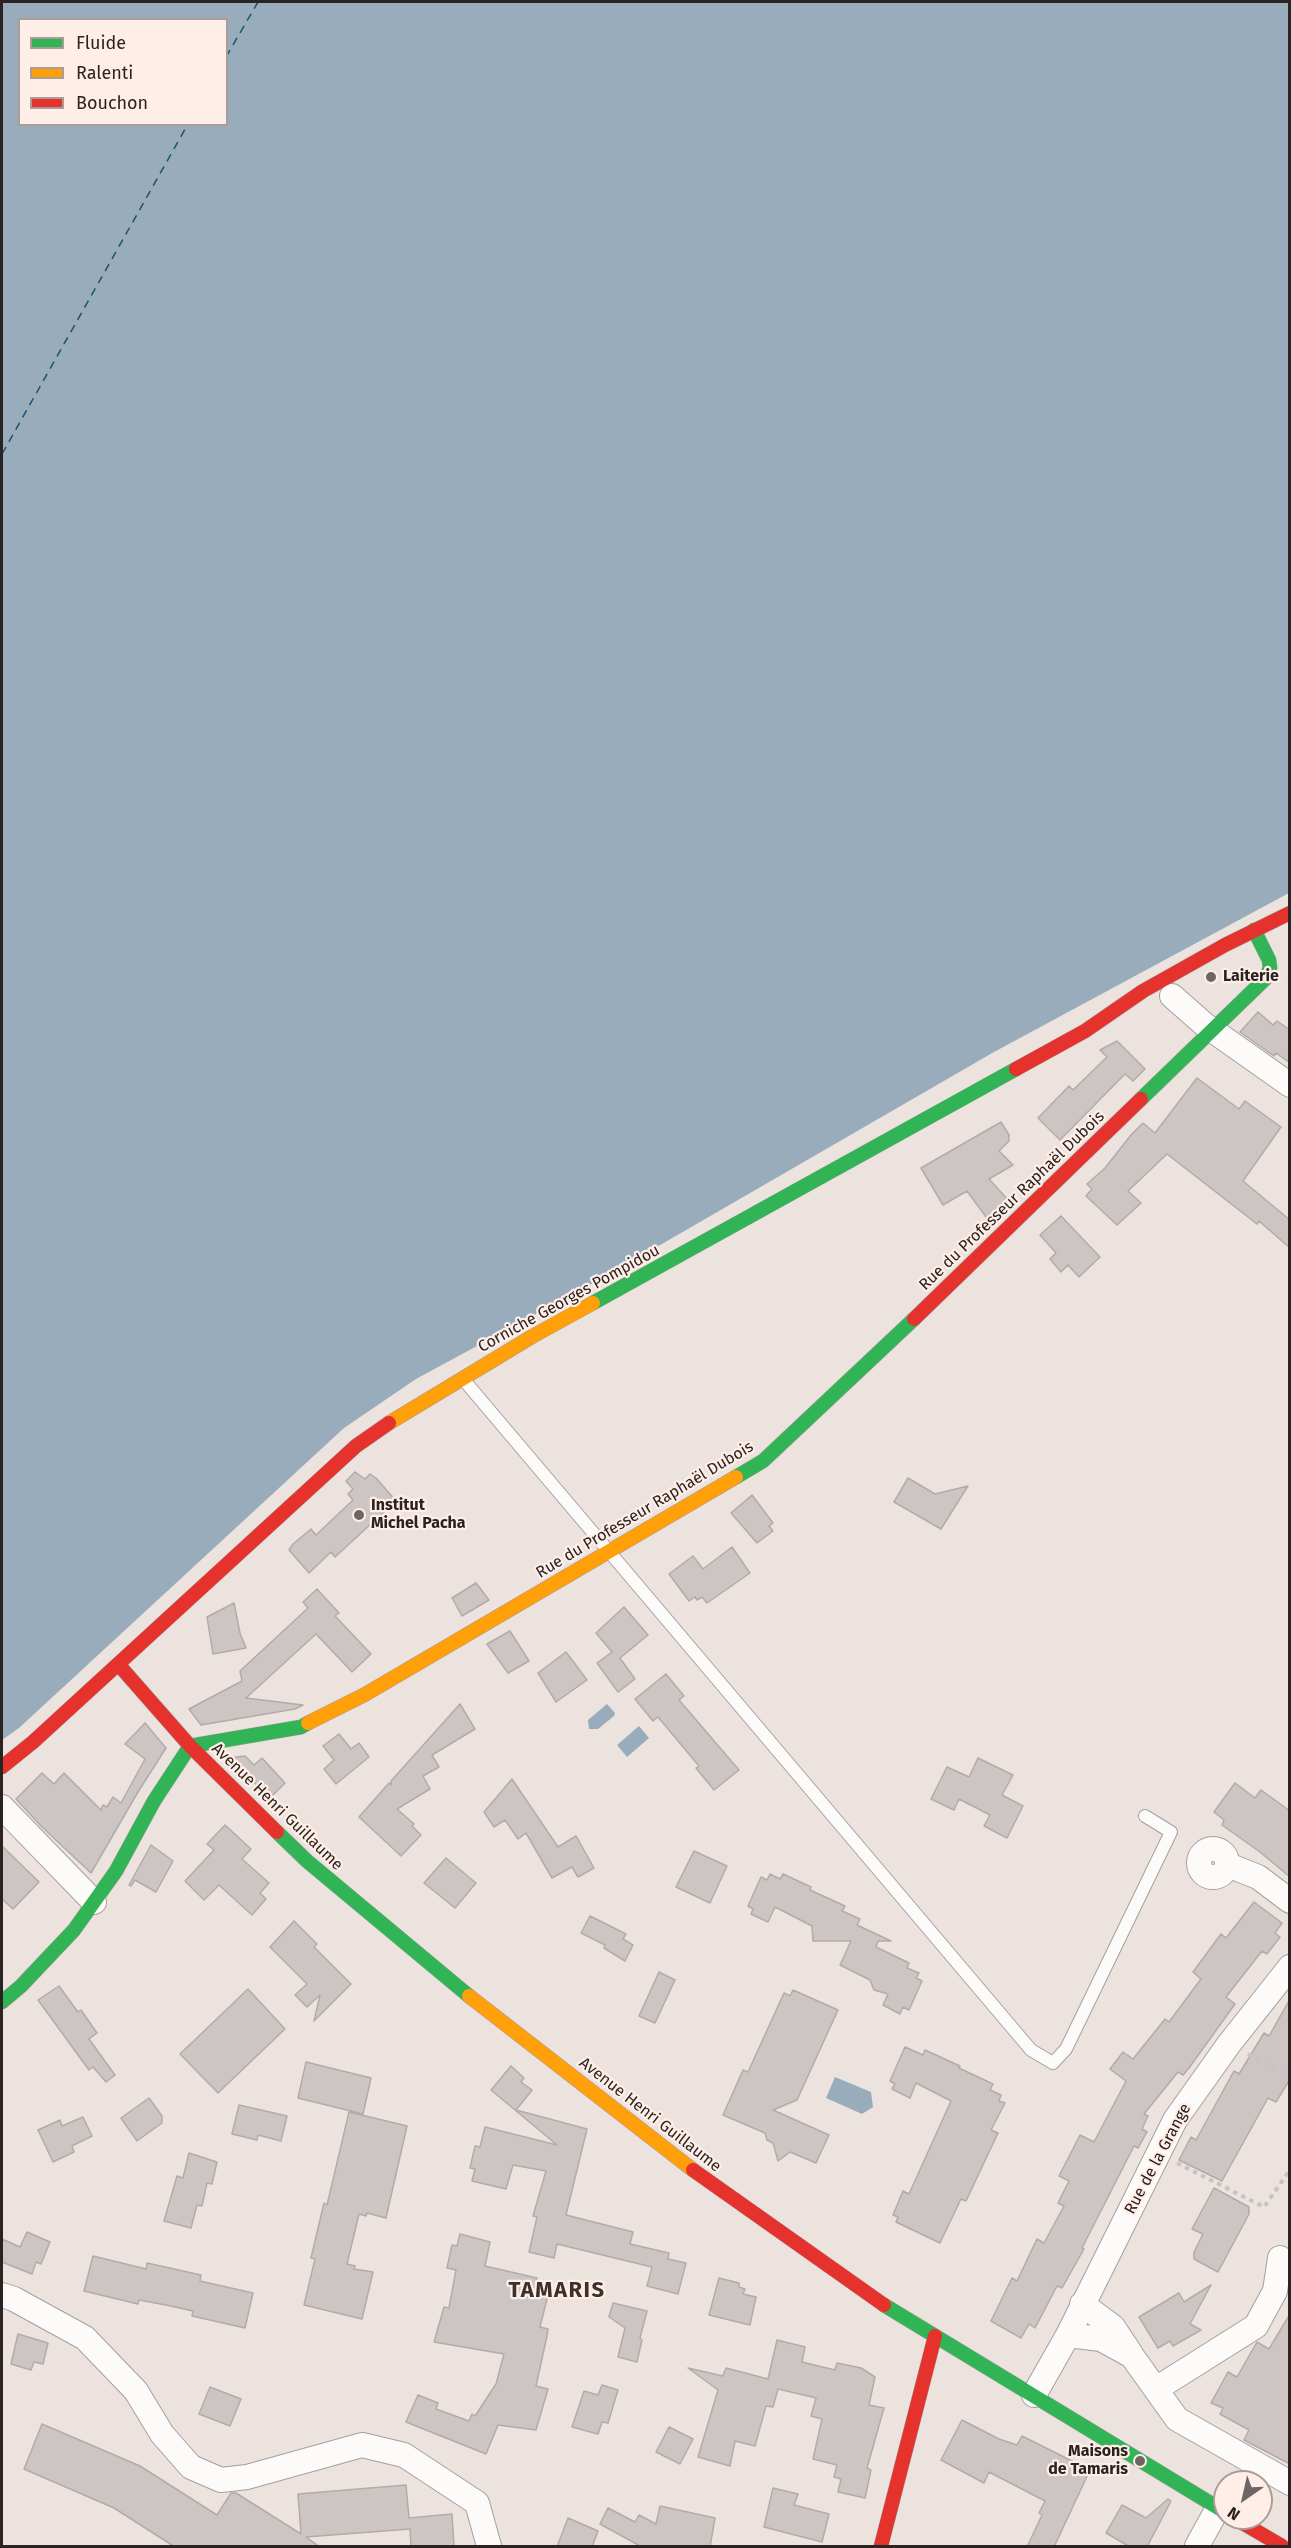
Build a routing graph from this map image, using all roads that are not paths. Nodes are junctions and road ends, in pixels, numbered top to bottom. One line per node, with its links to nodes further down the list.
1 (1290, 913): 2 (street, Corniche Georges Pompidou)
2 (1254, 930): 5 (street, Corniche Georges Pompidou); 6 (street, Rue du Professeur Raphaël Dubois)
3 (1172, 996): 6 (street)
4 (1140, 1009): 5 (street, Corniche Georges Pompidou)
5 (1085, 1030): 8 (street, Corniche Georges Pompidou)
6 (1213, 1030): 7 (street); 9 (street, Rue du Professeur Raphaël Dubois)
7 (1290, 1085)
8 (463, 1378): 9 (lane); 10 (street, Corniche Georges Pompidou)
9 (610, 1552): 11 (street, Rue du Professeur Raphaël Dubois); 14 (lane)
10 (118, 1664): 11 (street, Avenue Henri Guillaume); 12 (street, Corniche Georges Pompidou)
11 (190, 1746): 17 (street); 26 (street, Avenue Henri Guillaume)
12 (2, 1767)
13 (2, 1807): 17 (street)
14 (1145, 1816)
15 (1227, 1865): 16 (street)
16 (1290, 1901)
17 (94, 1902): 18 (street)
18 (74, 1930): 19 (lane); 21 (street)
19 (86, 1942)
20 (1290, 1967): 24 (street, Rue de la Grange)
21 (2, 2002)
22 (1280, 2258): 28 (street)
23 (2, 2295): 34 (street)
24 (1082, 2304): 25 (street, Rue de la Grange); 27 (street)
25 (1068, 2335): 27 (street); 29 (street, Rue de la Grange)
26 (935, 2336): 29 (street, Avenue Henri Guillaume); 35 (street)
27 (1132, 2356): 28 (street)
28 (1156, 2389): 30 (street)
29 (1034, 2396): 31 (street, Avenue Henri Guillaume)
30 (1290, 2483)
31 (1213, 2505)
32 (1213, 2528): 36 (street)
33 (1254, 2530): 37 (street, Avenue Henri Guillaume)
34 (489, 2547)
35 (881, 2547)
36 (1197, 2547)
37 (1282, 2547)

